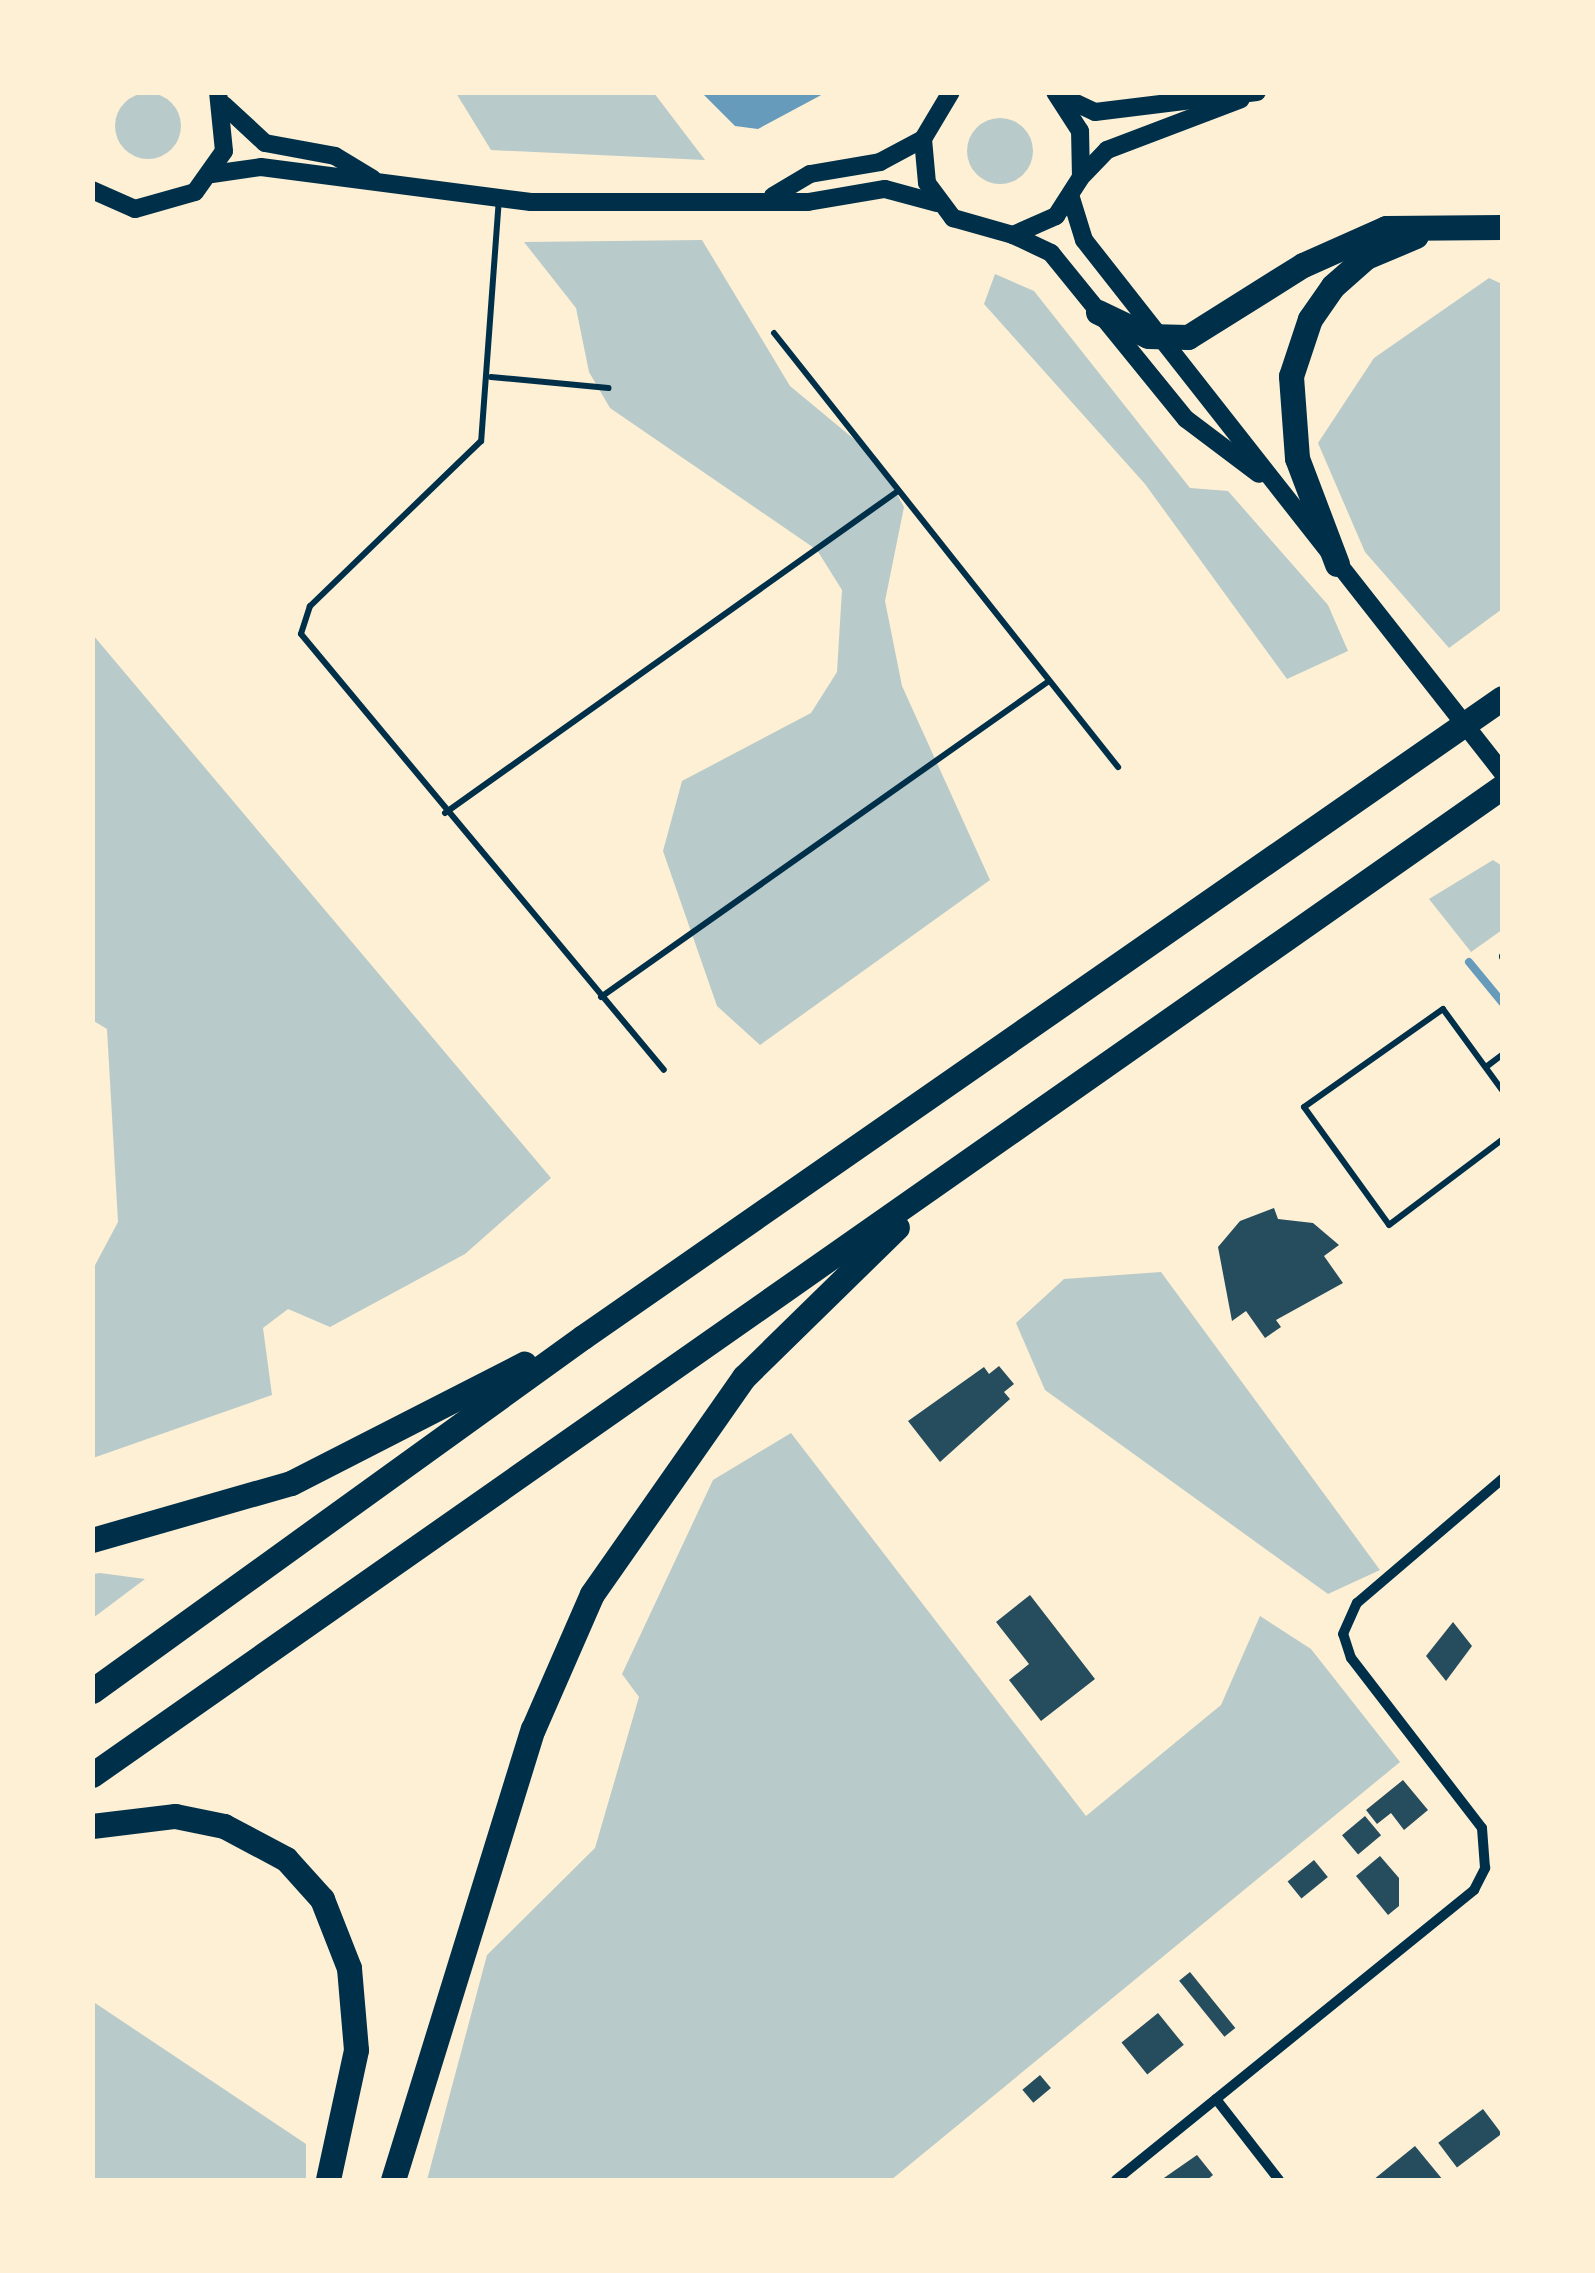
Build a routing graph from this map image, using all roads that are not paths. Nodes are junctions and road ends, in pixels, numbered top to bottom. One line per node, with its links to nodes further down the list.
1 (928, 92): 6 (street)
2 (951, 92): 6 (street)
3 (1055, 92): 4 (street); 9 (street)
4 (1254, 93): 9 (street)
5 (221, 99): 8 (street); 10 (street)
6 (930, 118): 7 (street)
7 (923, 139): 12 (street); 15 (street)
8 (212, 174): 10 (street); 11 (street)
9 (1081, 177): 14 (street)
10 (373, 179): 13 (street)
11 (93, 190)
12 (772, 196): 13 (street); 15 (street)
13 (499, 198): 22 (lane)
14 (1071, 198): 18 (street); 21 (street)
15 (937, 203): 18 (street)
16 (1459, 222): 17 (highway); 21 (highway); 26 (highway)
17 (1502, 228)
18 (1014, 235): 19 (street)
19 (1098, 312): 21 (highway); 24 (street)
20 (774, 333): 25 (lane)
21 (1164, 338): 24 (street)
22 (491, 377): 23 (lane); 32 (lane)
23 (608, 388)
24 (1264, 477): 26 (street)
25 (898, 490): 27 (lane); 32 (lane)
26 (1337, 564): 30 (street)
27 (1049, 681): 29 (lane); 33 (lane)
28 (1502, 698): 40 (highway)
29 (1118, 768)
30 (1502, 772)
31 (1502, 787): 39 (highway)
32 (446, 813): 33 (lane)
33 (601, 996): 36 (lane)
34 (1502, 1056): 35 (lane)
35 (1486, 1067): 37 (lane); 38 (lane)
36 (664, 1070)
37 (1502, 1090)
38 (1502, 1140)
39 (958, 1170): 44 (highway); 48 (highway)
40 (582, 1336): 42 (highway); 43 (highway)
41 (1502, 1479): 46 (street)
42 (92, 1540)
43 (92, 1691)
44 (92, 1776)
45 (92, 1826): 47 (highway)
46 (1216, 2099): 49 (street); 50 (street)
47 (328, 2180)
48 (393, 2180)
49 (1116, 2180)
50 (1279, 2180)

